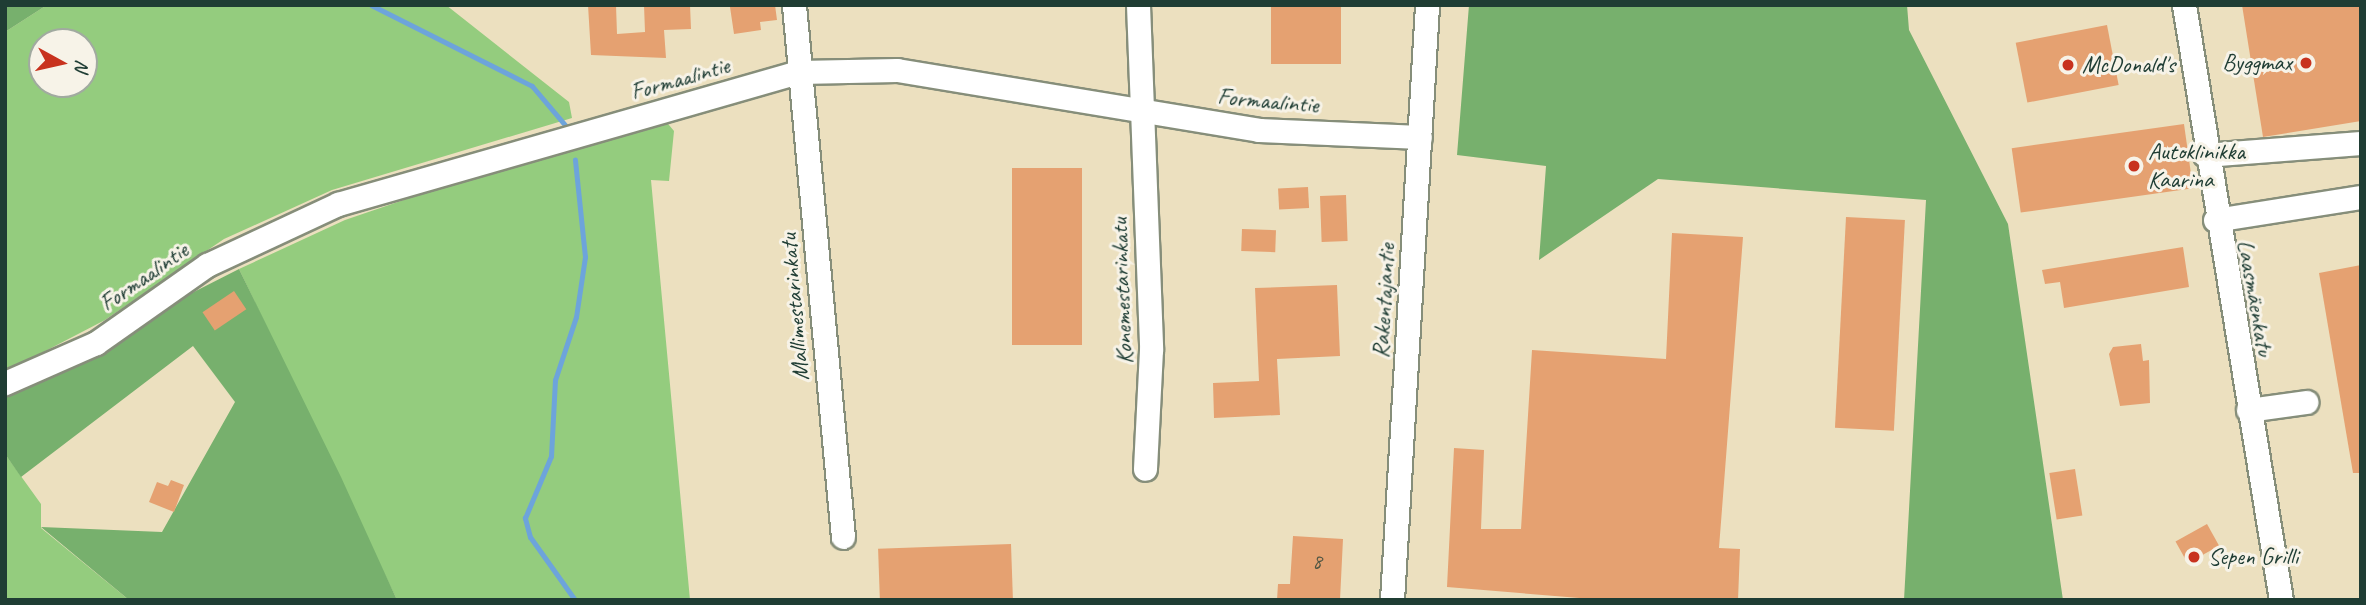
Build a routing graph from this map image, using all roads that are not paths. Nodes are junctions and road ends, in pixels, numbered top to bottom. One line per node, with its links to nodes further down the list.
1 (794, 5): 5 (street, Mallimestarinkatu)
2 (1139, 5): 6 (street, Konemestarinkatu)
3 (1427, 5): 7 (street, Rakentajantie)
4 (2184, 5): 9 (street, Laasmäenkatu)
5 (799, 72): 6 (street, Formaalintie); 12 (street, Formaalintie); 16 (street, Mallimestarinkatu)
6 (1141, 111): 7 (street, Formaalintie); 15 (street, Konemestarinkatu)
7 (1420, 137): 17 (street, Rakentajantie)
8 (2361, 143): 9 (street)
9 (2205, 155): 11 (street, Laasmäenkatu)
10 (2361, 197): 11 (street)
11 (2215, 220): 14 (street, Laasmäenkatu)
12 (5, 383)
13 (2306, 402): 14 (street)
14 (2248, 410): 18 (street, Laasmäenkatu)
15 (1145, 469)
16 (844, 537)
17 (1392, 600)
18 (2281, 600)

